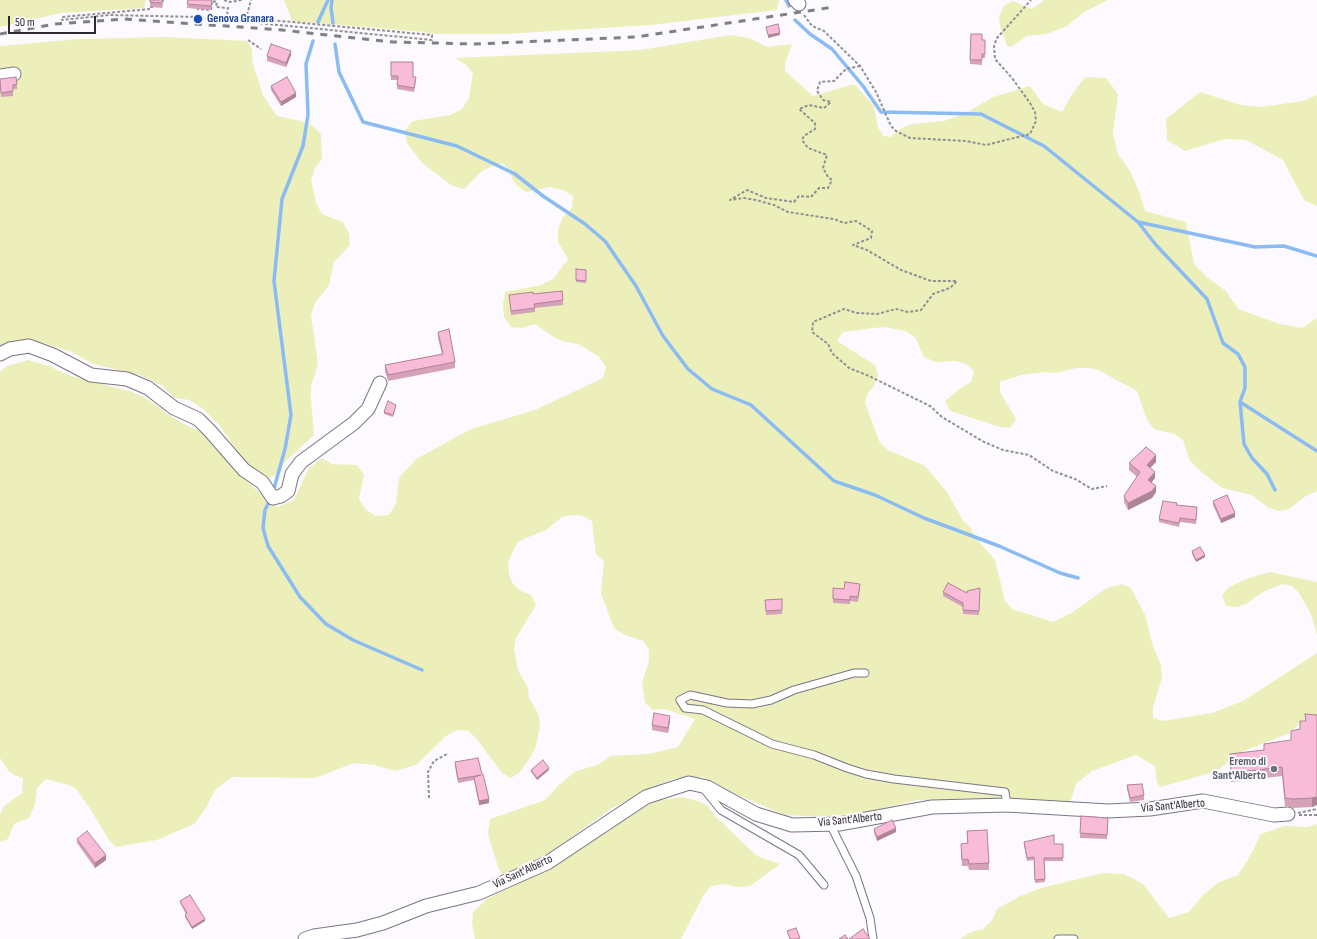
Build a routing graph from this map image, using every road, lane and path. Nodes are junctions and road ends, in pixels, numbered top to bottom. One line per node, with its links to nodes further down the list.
1 (163, 0): 7 (path)
2 (224, 0): 3 (path)
3 (242, 0)
4 (251, 0): 8 (path)
5 (1031, 0): 11 (path)
6 (797, 2): 11 (path)
7 (194, 8)
8 (247, 15)
9 (248, 40): 10 (path)
10 (261, 49)
11 (860, 66): 16 (path)
12 (14, 74): 13 (street)
13 (0, 76)
14 (0, 354): 15 (street)
15 (380, 383)
16 (1107, 486)
17 (865, 673): 21 (lane)
18 (447, 754): 20 (path)
19 (702, 786): 25 (street, Via Sant'Alberto); 26 (lane); 27 (street, Via Sant'Alberto)
20 (429, 798)
21 (1006, 805): 23 (street, Via Sant'Alberto); 25 (street, Via Sant'Alberto)
22 (1317, 809): 23 (path)
23 (1288, 814): 24 (path)
24 (1317, 815)
25 (830, 824): 28 (lane)
26 (824, 885)
27 (305, 939)
28 (873, 939)
29 (1058, 939): 30 (lane)
30 (1074, 939)

